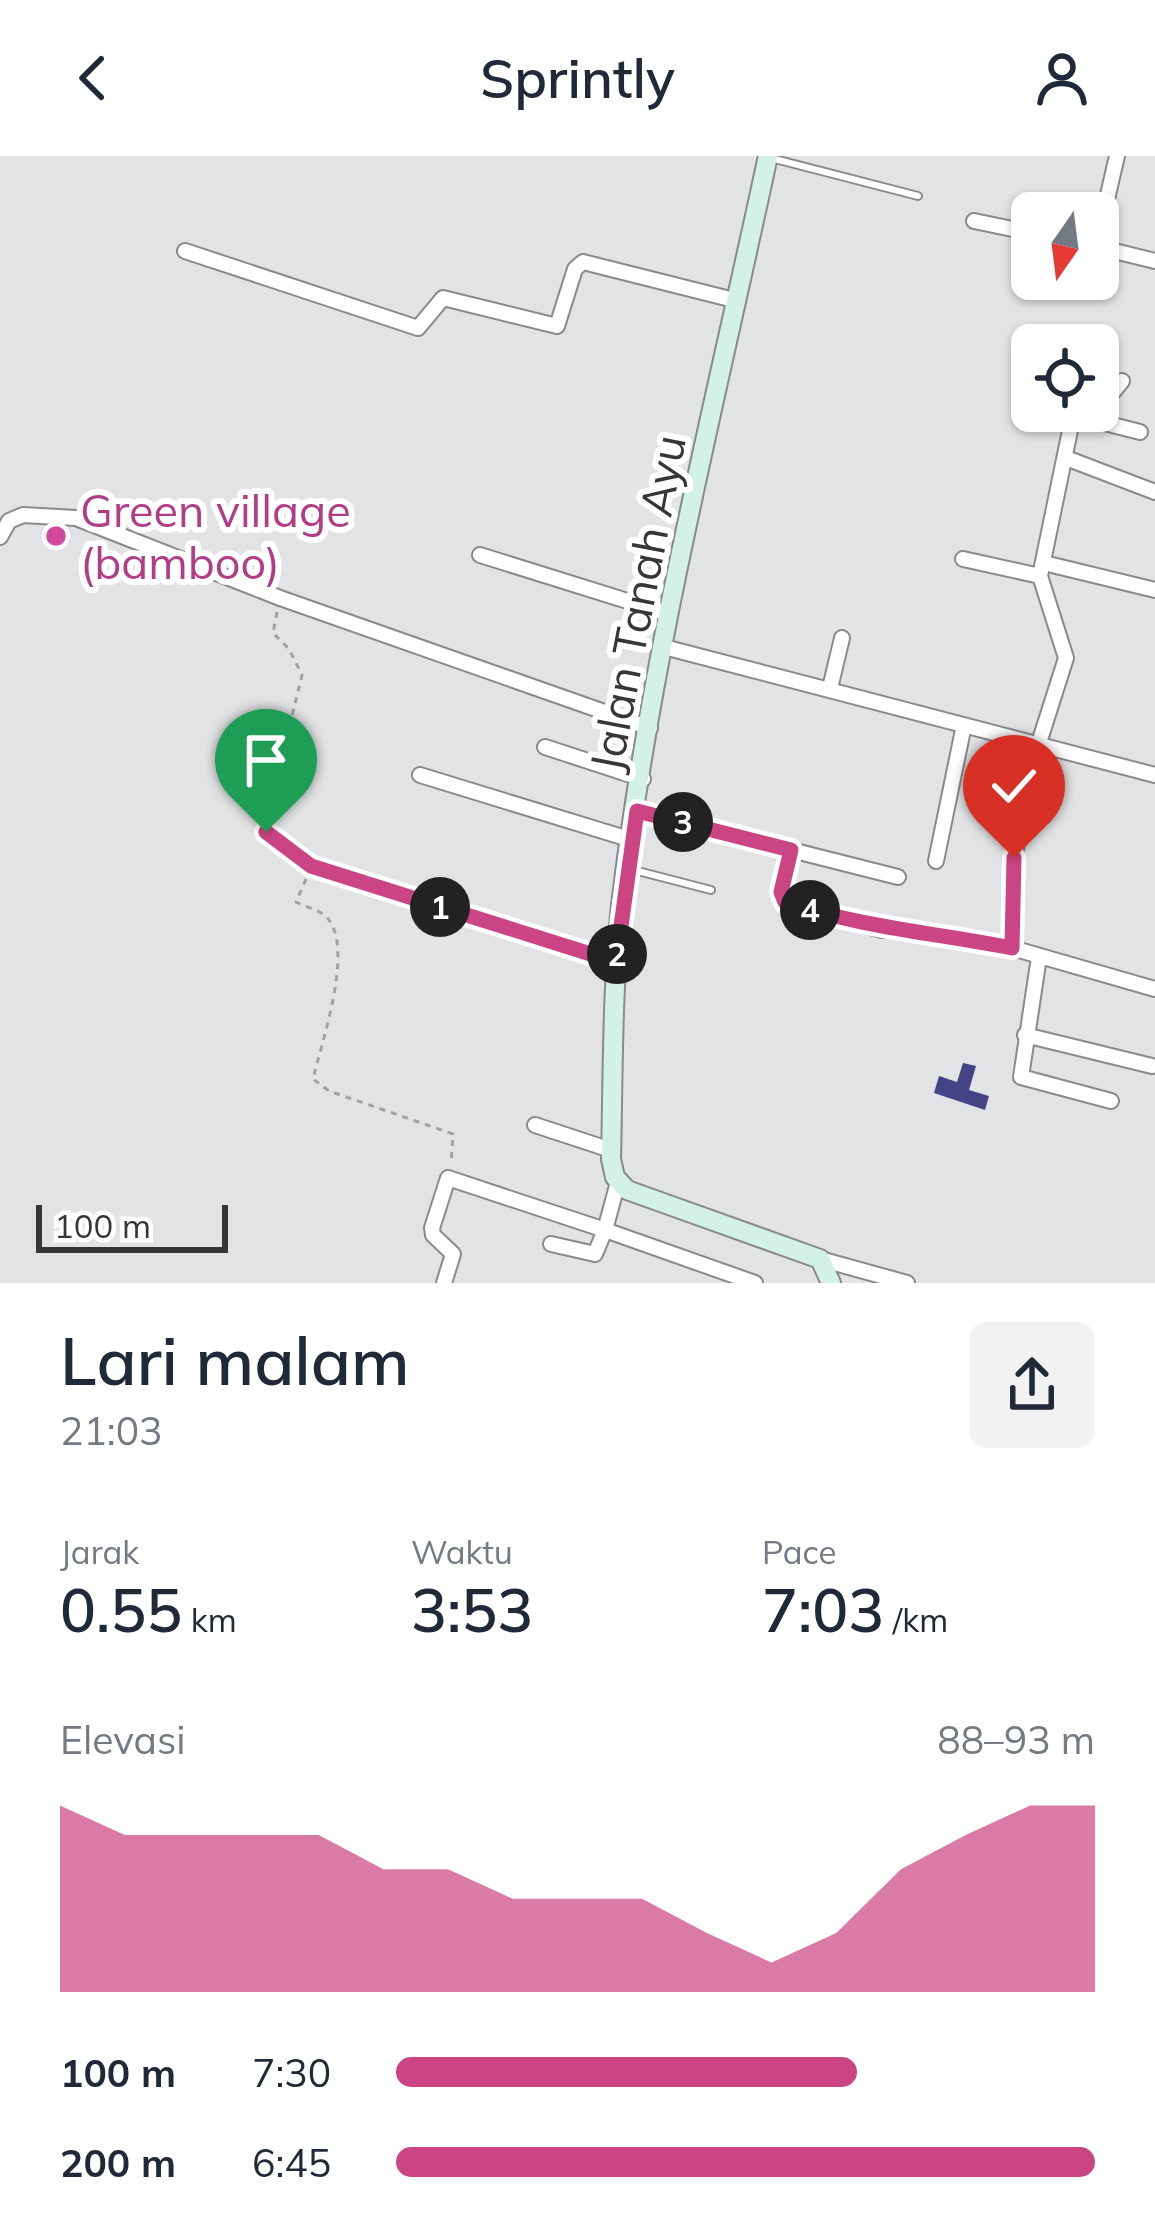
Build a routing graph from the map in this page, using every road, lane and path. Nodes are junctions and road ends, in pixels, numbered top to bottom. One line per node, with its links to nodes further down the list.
1 (1118, 156): 3 (street)
2 (768, 157): 4 (lane); 10 (street, Jalan Tanah Ayu)
3 (1110, 192)
4 (918, 196)
5 (974, 221): 6 (street)
6 (1011, 229)
7 (1119, 250): 9 (street)
8 (185, 251): 10 (street)
9 (1155, 261)
10 (738, 301): 24 (street, Jalan Tanah Ayu)
11 (1122, 381): 12 (street)
12 (1119, 385)
13 (1119, 427): 15 (street)
14 (1070, 432): 16 (street)
15 (1140, 433)
16 (1066, 458): 17 (street); 21 (street)
17 (1155, 492)
18 (0, 537): 23 (street)
19 (479, 555): 24 (street)
20 (963, 559): 21 (street)
21 (1042, 570): 22 (street); 30 (street)
22 (1155, 590)
23 (280, 598): 29 (street); 39 (path)
24 (669, 614): 26 (street, Jalan Tanah Ayu)
25 (842, 638): 27 (street)
26 (664, 647): 27 (street); 29 (street, Jalan Tanah Ayu)
27 (830, 688): 28 (street)
28 (964, 724): 30 (street); 38 (street)
29 (650, 728): 34 (street, Jalan Tanah Ayu)
30 (1038, 746): 33 (street); 43 (street)
31 (545, 747): 34 (street)
32 (419, 775): 36 (street)
33 (1155, 775)
34 (643, 779): 35 (street, Jalan Tanah Ayu)
35 (637, 811): 36 (street, Jalan Tanah Ayu); 37 (street)
36 (632, 841): 40 (street, Jalan Tanah Ayu)
37 (791, 850): 41 (street); 43 (street)
38 (936, 861)
39 (311, 866): 45 (street); 52 (path)
40 (627, 868): 42 (lane); 45 (street, Jalan Tanah Ayu)
41 (898, 877)
42 (711, 890)
43 (1012, 948): 44 (street)
44 (1039, 957): 46 (street); 47 (street)
45 (616, 962): 51 (street, Jalan Tanah Ayu)
46 (1155, 989)
47 (1025, 1035): 48 (street); 49 (street)
48 (1152, 1066)
49 (1111, 1101)
50 (535, 1125): 51 (street)
51 (611, 1150): 53 (street, Jalan Tanah Ayu)
52 (448, 1178): 54 (street); 57 (street)
53 (618, 1183): 54 (street); 56 (street)
54 (605, 1230): 55 (street); 59 (street)
55 (551, 1244)
56 (820, 1259): 60 (street); 61 (street)
57 (445, 1280): 58 (street)
58 (466, 1283)
59 (755, 1283)
60 (831, 1283)
61 (907, 1283)

